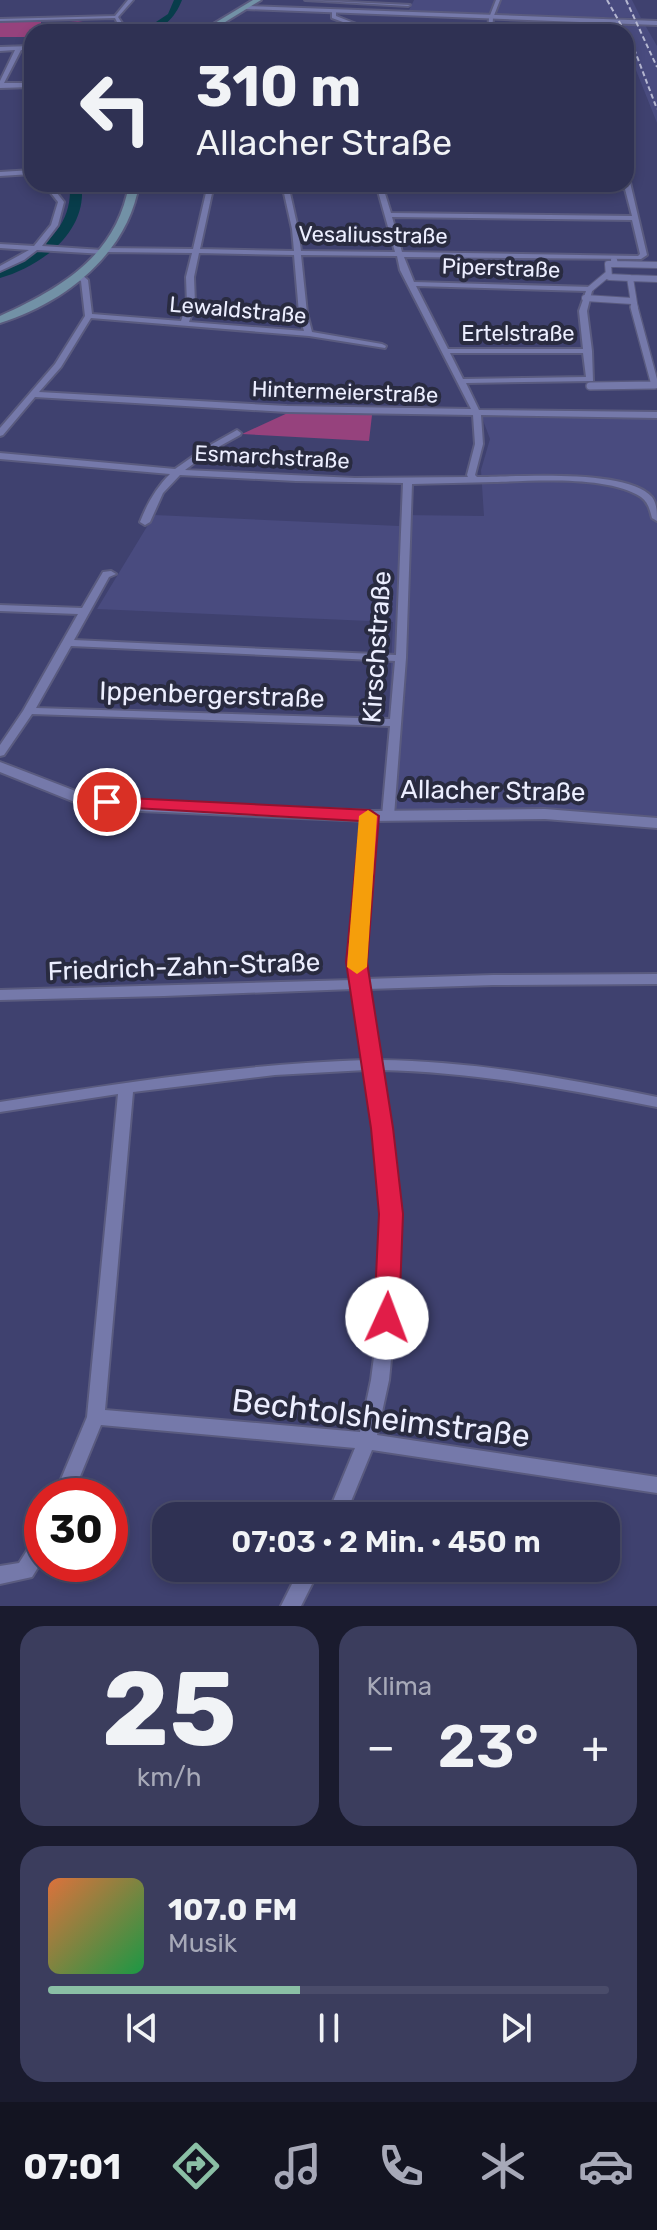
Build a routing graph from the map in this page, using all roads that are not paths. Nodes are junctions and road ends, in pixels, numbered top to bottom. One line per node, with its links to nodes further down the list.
1 (131, 0): 9 (street)
2 (258, 0): 6 (main road)
3 (307, 0): 5 (street)
4 (498, 0): 10 (street)
5 (410, 2): 8 (street)
6 (247, 8): 7 (street); 14 (main road)
7 (334, 13): 8 (street); 15 (street)
8 (403, 15): 10 (street)
9 (116, 17): 11 (street); 13 (street)
10 (491, 18): 12 (street); 16 (street)
11 (0, 20)
12 (657, 23)
13 (121, 24)
14 (218, 24)
15 (351, 24)
16 (491, 24)
17 (19, 48): 18 (street); 19 (street); 21 (street)
18 (24, 48)
19 (0, 49)
20 (0, 70): 21 (street)
21 (9, 70): 23 (street)
22 (24, 85): 23 (street)
23 (0, 86)
24 (24, 172): 25 (street)
25 (0, 174)
26 (54, 192): 35 (street)
27 (132, 192): 36 (main road)
28 (209, 192): 37 (street)
29 (286, 192): 38 (street)
30 (381, 192): 32 (street)
31 (629, 192): 33 (street)
32 (388, 215): 33 (street); 39 (street)
33 (634, 218): 39 (street, Vesaliusstraße)
34 (0, 246): 35 (street, Vesaliusstraße)
35 (38, 249): 36 (street, Vesaliusstraße); 41 (street)
36 (104, 251): 37 (street, Vesaliusstraße); 43 (main road)
37 (197, 251): 38 (street, Vesaliusstraße); 52 (street)
38 (296, 252): 39 (street, Vesaliusstraße); 53 (street)
39 (398, 253): 46 (street)
40 (657, 265): 42 (street)
41 (0, 269)
42 (608, 274): 45 (street); 47 (street)
43 (79, 277): 50 (street); 51 (main road)
44 (657, 279): 45 (street)
45 (630, 280): 49 (street)
46 (411, 284): 47 (street, Piperstraße); 55 (street)
47 (590, 289): 48 (street)
48 (585, 298): 49 (street); 56 (street)
49 (632, 301): 58 (street)
50 (89, 316): 52 (street, Lewaldstraße); 59 (street)
51 (0, 320)
52 (184, 324): 53 (street, Lewaldstraße)
53 (309, 334): 54 (street, Lewaldstraße)
54 (382, 346)
55 (448, 351): 56 (street, Ertelstraße); 57 (street)
56 (588, 351): 58 (street)
57 (463, 381): 58 (street); 61 (street)
58 (590, 382): 60 (street)
59 (33, 394): 61 (street, Hintermeierstraße); 63 (street)
60 (590, 395)
61 (477, 414): 62 (street, Hintermeierstraße); 67 (street)
62 (657, 415)
63 (0, 433)
64 (237, 433): 66 (street)
65 (0, 456): 66 (street, Esmarchstraße)
66 (177, 471): 68 (street, Esmarchstraße); 70 (street)
67 (474, 480): 68 (street, Esmarchstraße); 69 (street, Esmarchstraße)
68 (408, 482): 75 (street, Kirschstraße)
69 (657, 518)
70 (145, 522)
71 (111, 574): 73 (street)
72 (0, 608): 73 (street)
73 (83, 611): 74 (street)
74 (67, 643): 75 (street); 76 (street)
75 (401, 658): 77 (street, Kirschstraße)
76 (29, 711): 77 (street, Ippenbergerstraße); 78 (street)
77 (395, 723): 80 (street, Kirschstraße)
78 (1, 765): 79 (street, Allacher Straße)
79 (370, 816): 80 (street, Allacher Straße); 83 (street)
80 (388, 816): 81 (street, Allacher Straße)
81 (657, 823)
82 (657, 979): 83 (street, Friedrich-Zahn-Straße)
83 (359, 986): 84 (street, Friedrich-Zahn-Straße); 85 (street)
84 (0, 995)
85 (371, 1065): 86 (street); 87 (street); 90 (street)
86 (126, 1087): 88 (street); 89 (street)
87 (657, 1102)
88 (0, 1107)
89 (96, 1417): 90 (street, Bechtolsheimstraße); 91 (street)
90 (367, 1441): 92 (street, Bechtolsheimstraße); 93 (street)
91 (71, 1478)
92 (657, 1485)
93 (342, 1502)
94 (24, 1571): 95 (street)
95 (0, 1575)
96 (303, 1582): 97 (street)
97 (291, 1606)

